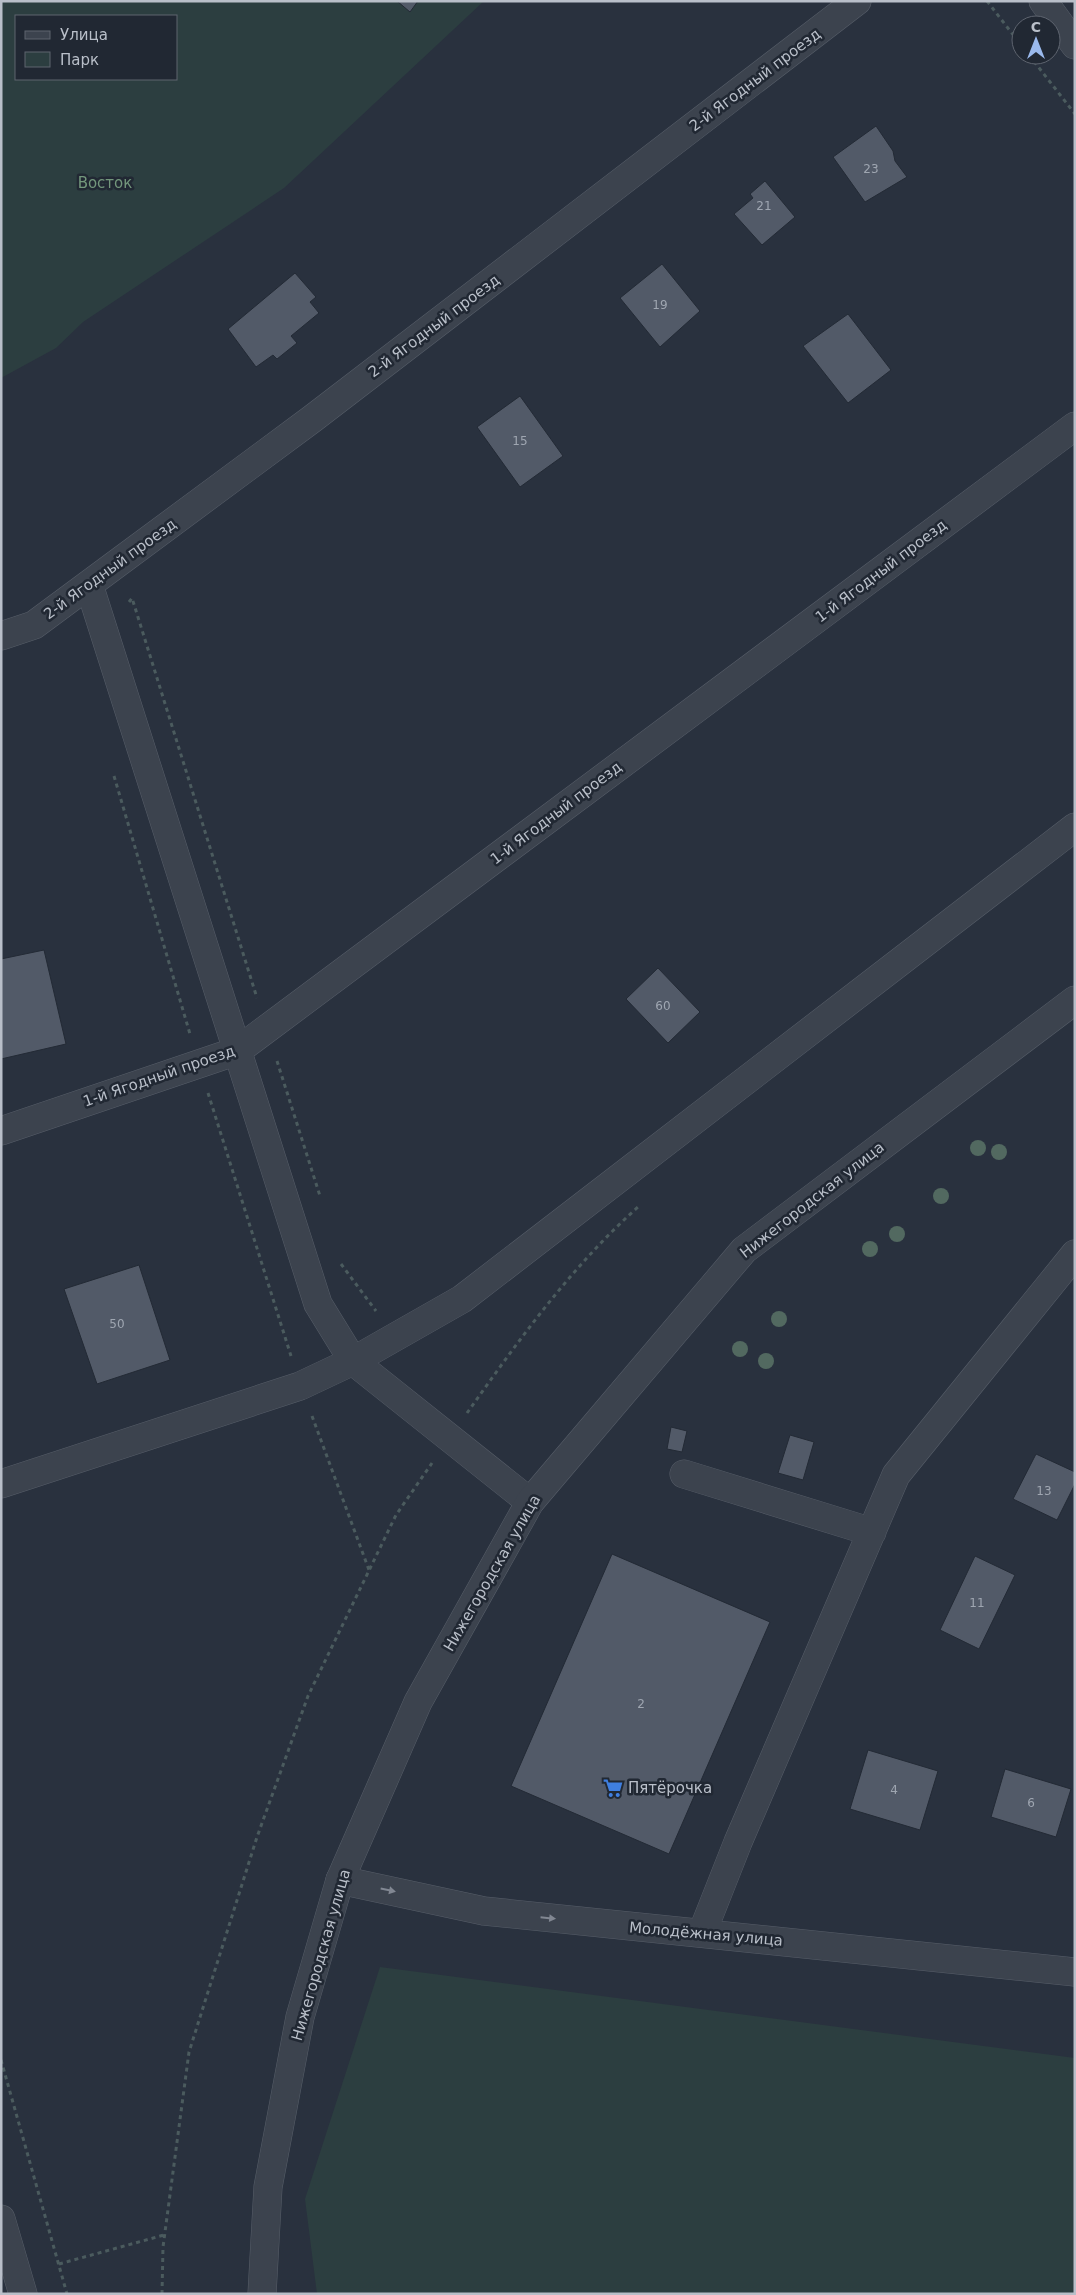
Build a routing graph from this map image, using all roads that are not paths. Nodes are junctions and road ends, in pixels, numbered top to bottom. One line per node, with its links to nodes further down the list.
1 (857, 1): 5 (street, 2-й Ягодный проезд)
2 (1043, 1): 3 (street)
3 (1075, 45)
4 (1075, 426): 9 (street, 1-й Ягодный проезд)
5 (89, 585): 6 (street, 2-й Ягодный проезд); 9 (street)
6 (1, 636)
7 (1075, 827): 12 (street)
8 (1075, 1000): 15 (street, Нижегородская улица)
9 (237, 1051): 10 (street, 1-й Ягодный проезд); 12 (street)
10 (1, 1131)
11 (1075, 1254): 16 (street)
12 (353, 1361): 14 (street); 15 (street)
13 (684, 1474): 16 (street)
14 (1, 1484)
15 (530, 1502): 17 (street, Нижегородская улица)
16 (872, 1532): 18 (street)
17 (340, 1880): 18 (street, Молодёжная улица, one-way to 18); 22 (street, Нижегородская улица)
18 (702, 1933): 19 (street, Молодёжная улица)
19 (1075, 1972)
20 (1, 2219): 21 (street)
21 (22, 2294)
22 (262, 2294)

